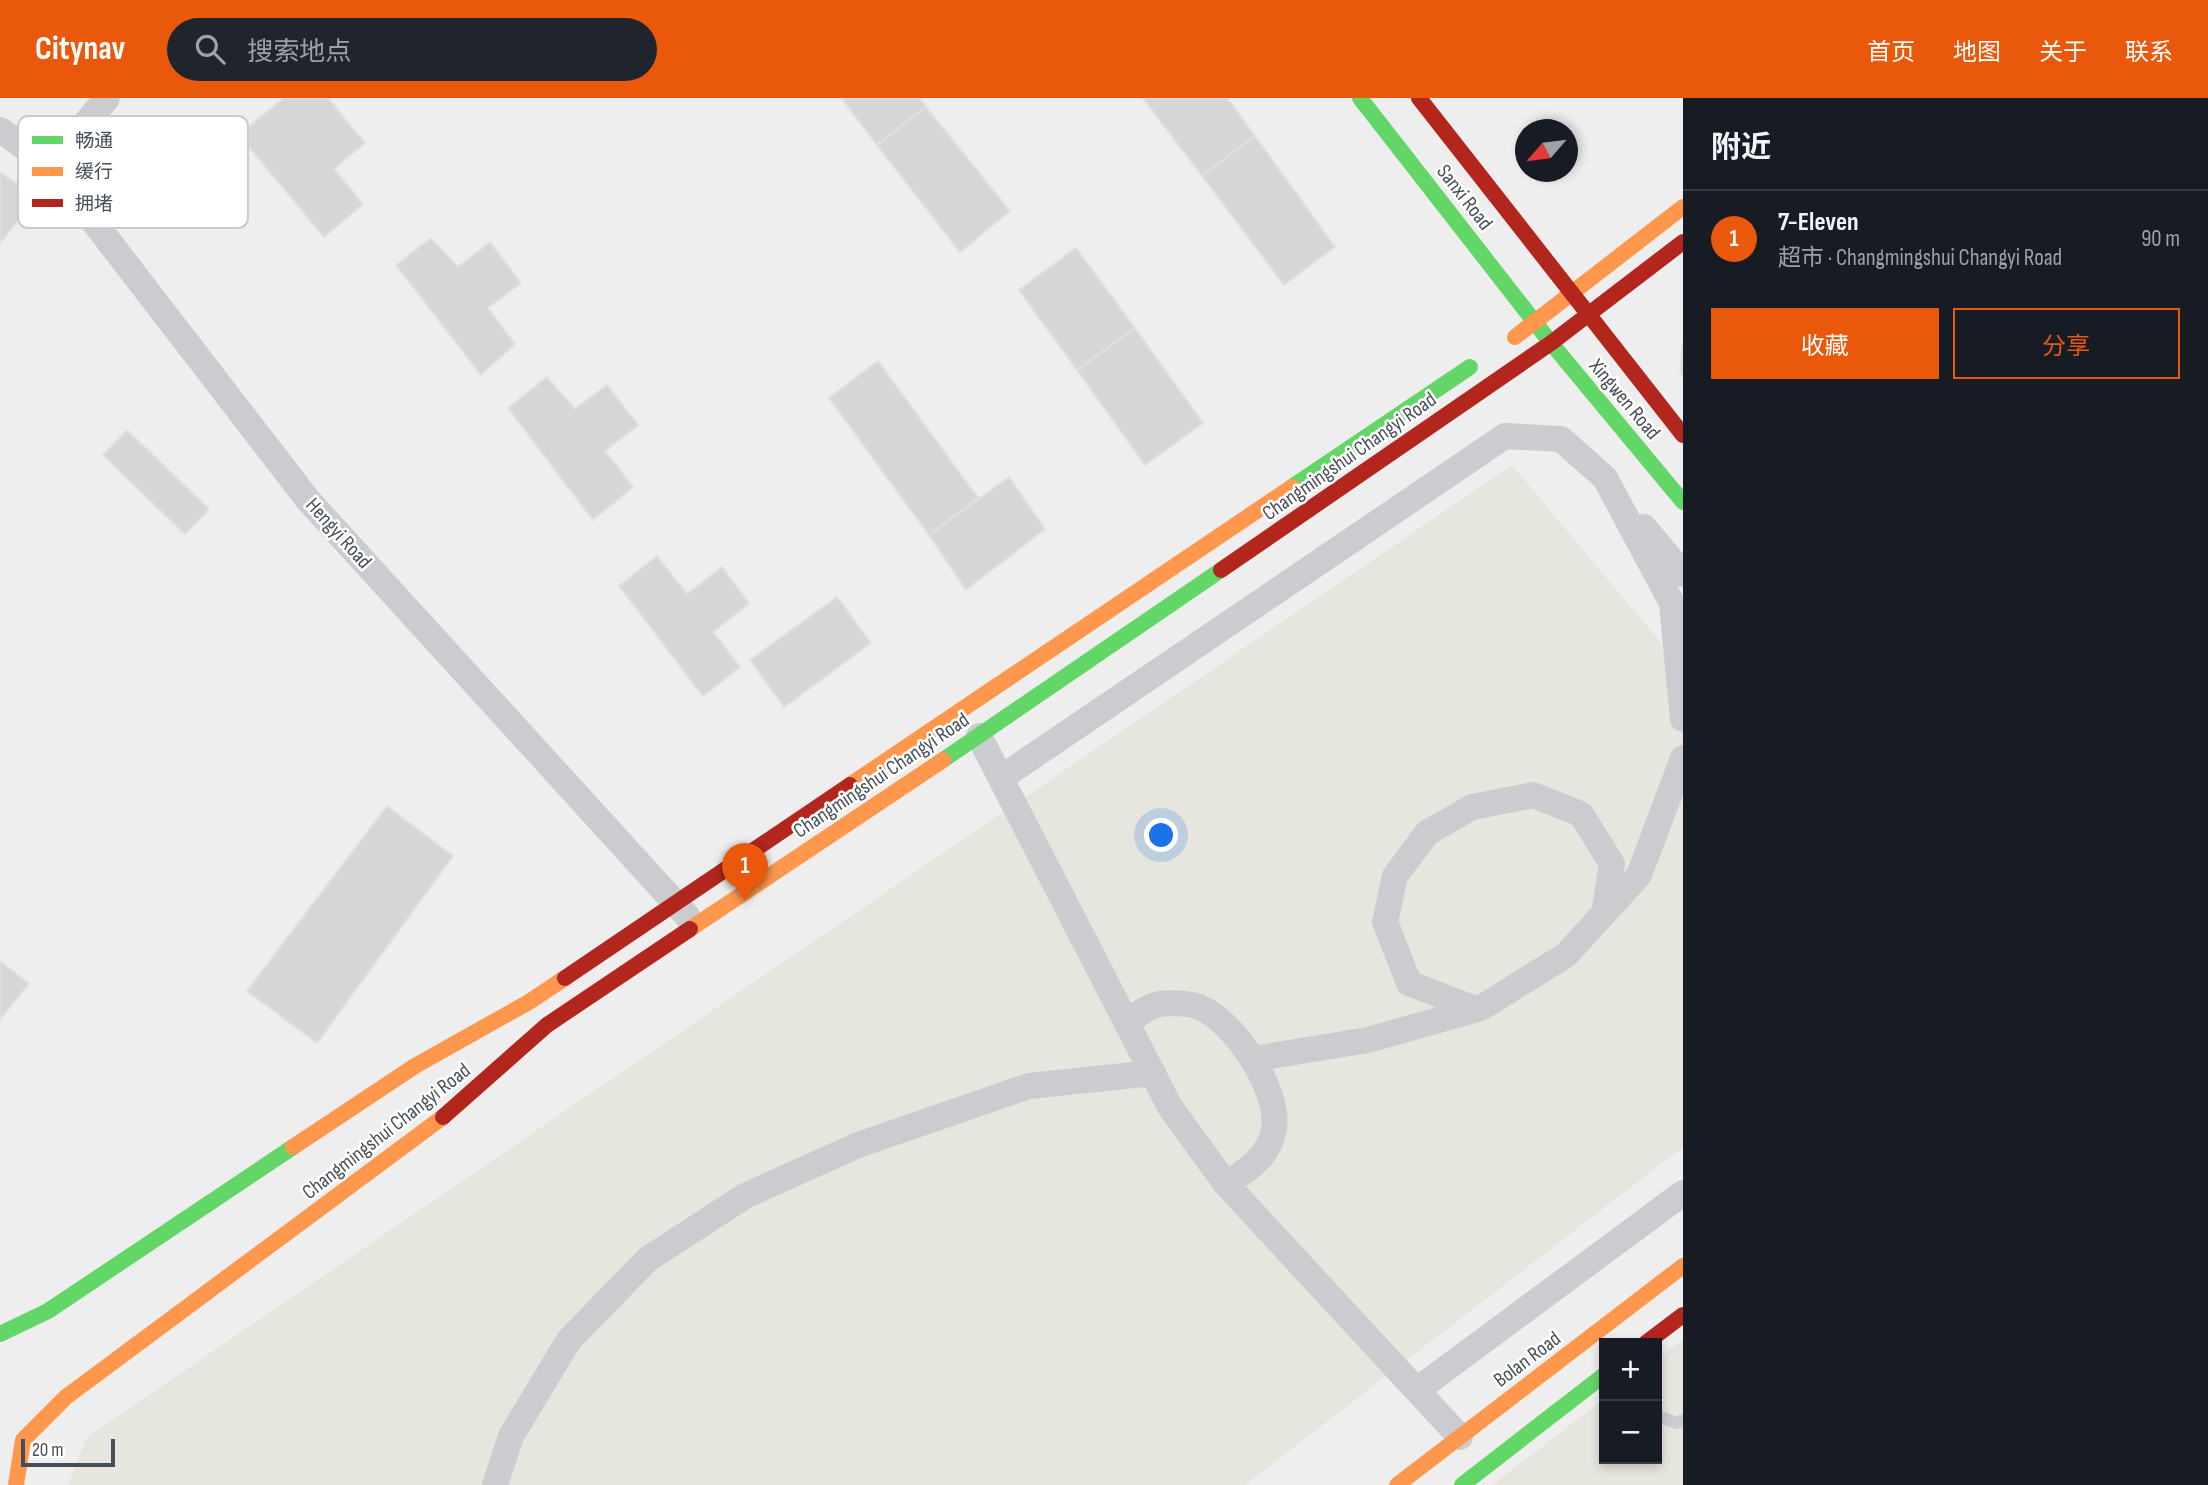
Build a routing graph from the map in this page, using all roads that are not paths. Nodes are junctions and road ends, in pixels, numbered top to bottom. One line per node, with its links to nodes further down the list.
1 (107, 98): 4 (street)
2 (1360, 98): 12 (street, Sanxi Road)
3 (1419, 98): 10 (street, Sanxi Road)
4 (92, 116)
5 (0, 130): 6 (street, Hengyi Road)
6 (18, 143)
7 (1683, 207): 10 (street)
8 (99, 228): 24 (street, Hengyi Road)
9 (1683, 242): 11 (street, Changmingshui Changyi Road)
10 (1570, 293): 11 (street, Sanxi Road); 12 (street)
11 (1587, 314): 13 (street, Changmingshui Changyi Road); 16 (street, Xingwen Road)
12 (1536, 323): 13 (street, Xingwen Road); 14 (street)
13 (1551, 342): 18 (street, Xingwen Road); 21 (street, Changmingshui Changyi Road)
14 (1502, 346)
15 (1479, 361): 24 (street, Changmingshui Changyi Road)
16 (1683, 435)
17 (1605, 478): 19 (street); 20 (street); 23 (street)
18 (1683, 502)
19 (1683, 575)
20 (1683, 719)
21 (979, 736): 23 (street); 26 (street, Changmingshui Changyi Road)
22 (1683, 758): 25 (street)
23 (1000, 778): 28 (street)
24 (675, 904): 26 (street, Hengyi Road); 35 (street, Changmingshui Changyi Road)
25 (1604, 913): 27 (street); 27 (street)
26 (695, 925): 43 (street, Changmingshui Changyi Road)
27 (1475, 1009): 29 (street)
28 (1128, 1021): 29 (street); 30 (street)
29 (1253, 1059): 31 (street)
30 (1153, 1073): 31 (street); 44 (street)
31 (1226, 1184): 39 (street)
32 (1683, 1193): 39 (street)
33 (1683, 1266): 38 (street, Bolan Road)
34 (1683, 1315): 36 (street)
35 (0, 1334)
36 (1653, 1338)
37 (1599, 1377): 38 (street, Bolan Road)
38 (1576, 1380): 42 (street, Bolan Road); 46 (street, Bolan Road)
39 (1417, 1391): 42 (street)
40 (1662, 1418): 41 (lane)
41 (1683, 1420)
42 (1460, 1437): 45 (street, Bolan Road)
43 (16, 1485)
44 (495, 1485)
45 (1397, 1485)
46 (1462, 1485)

